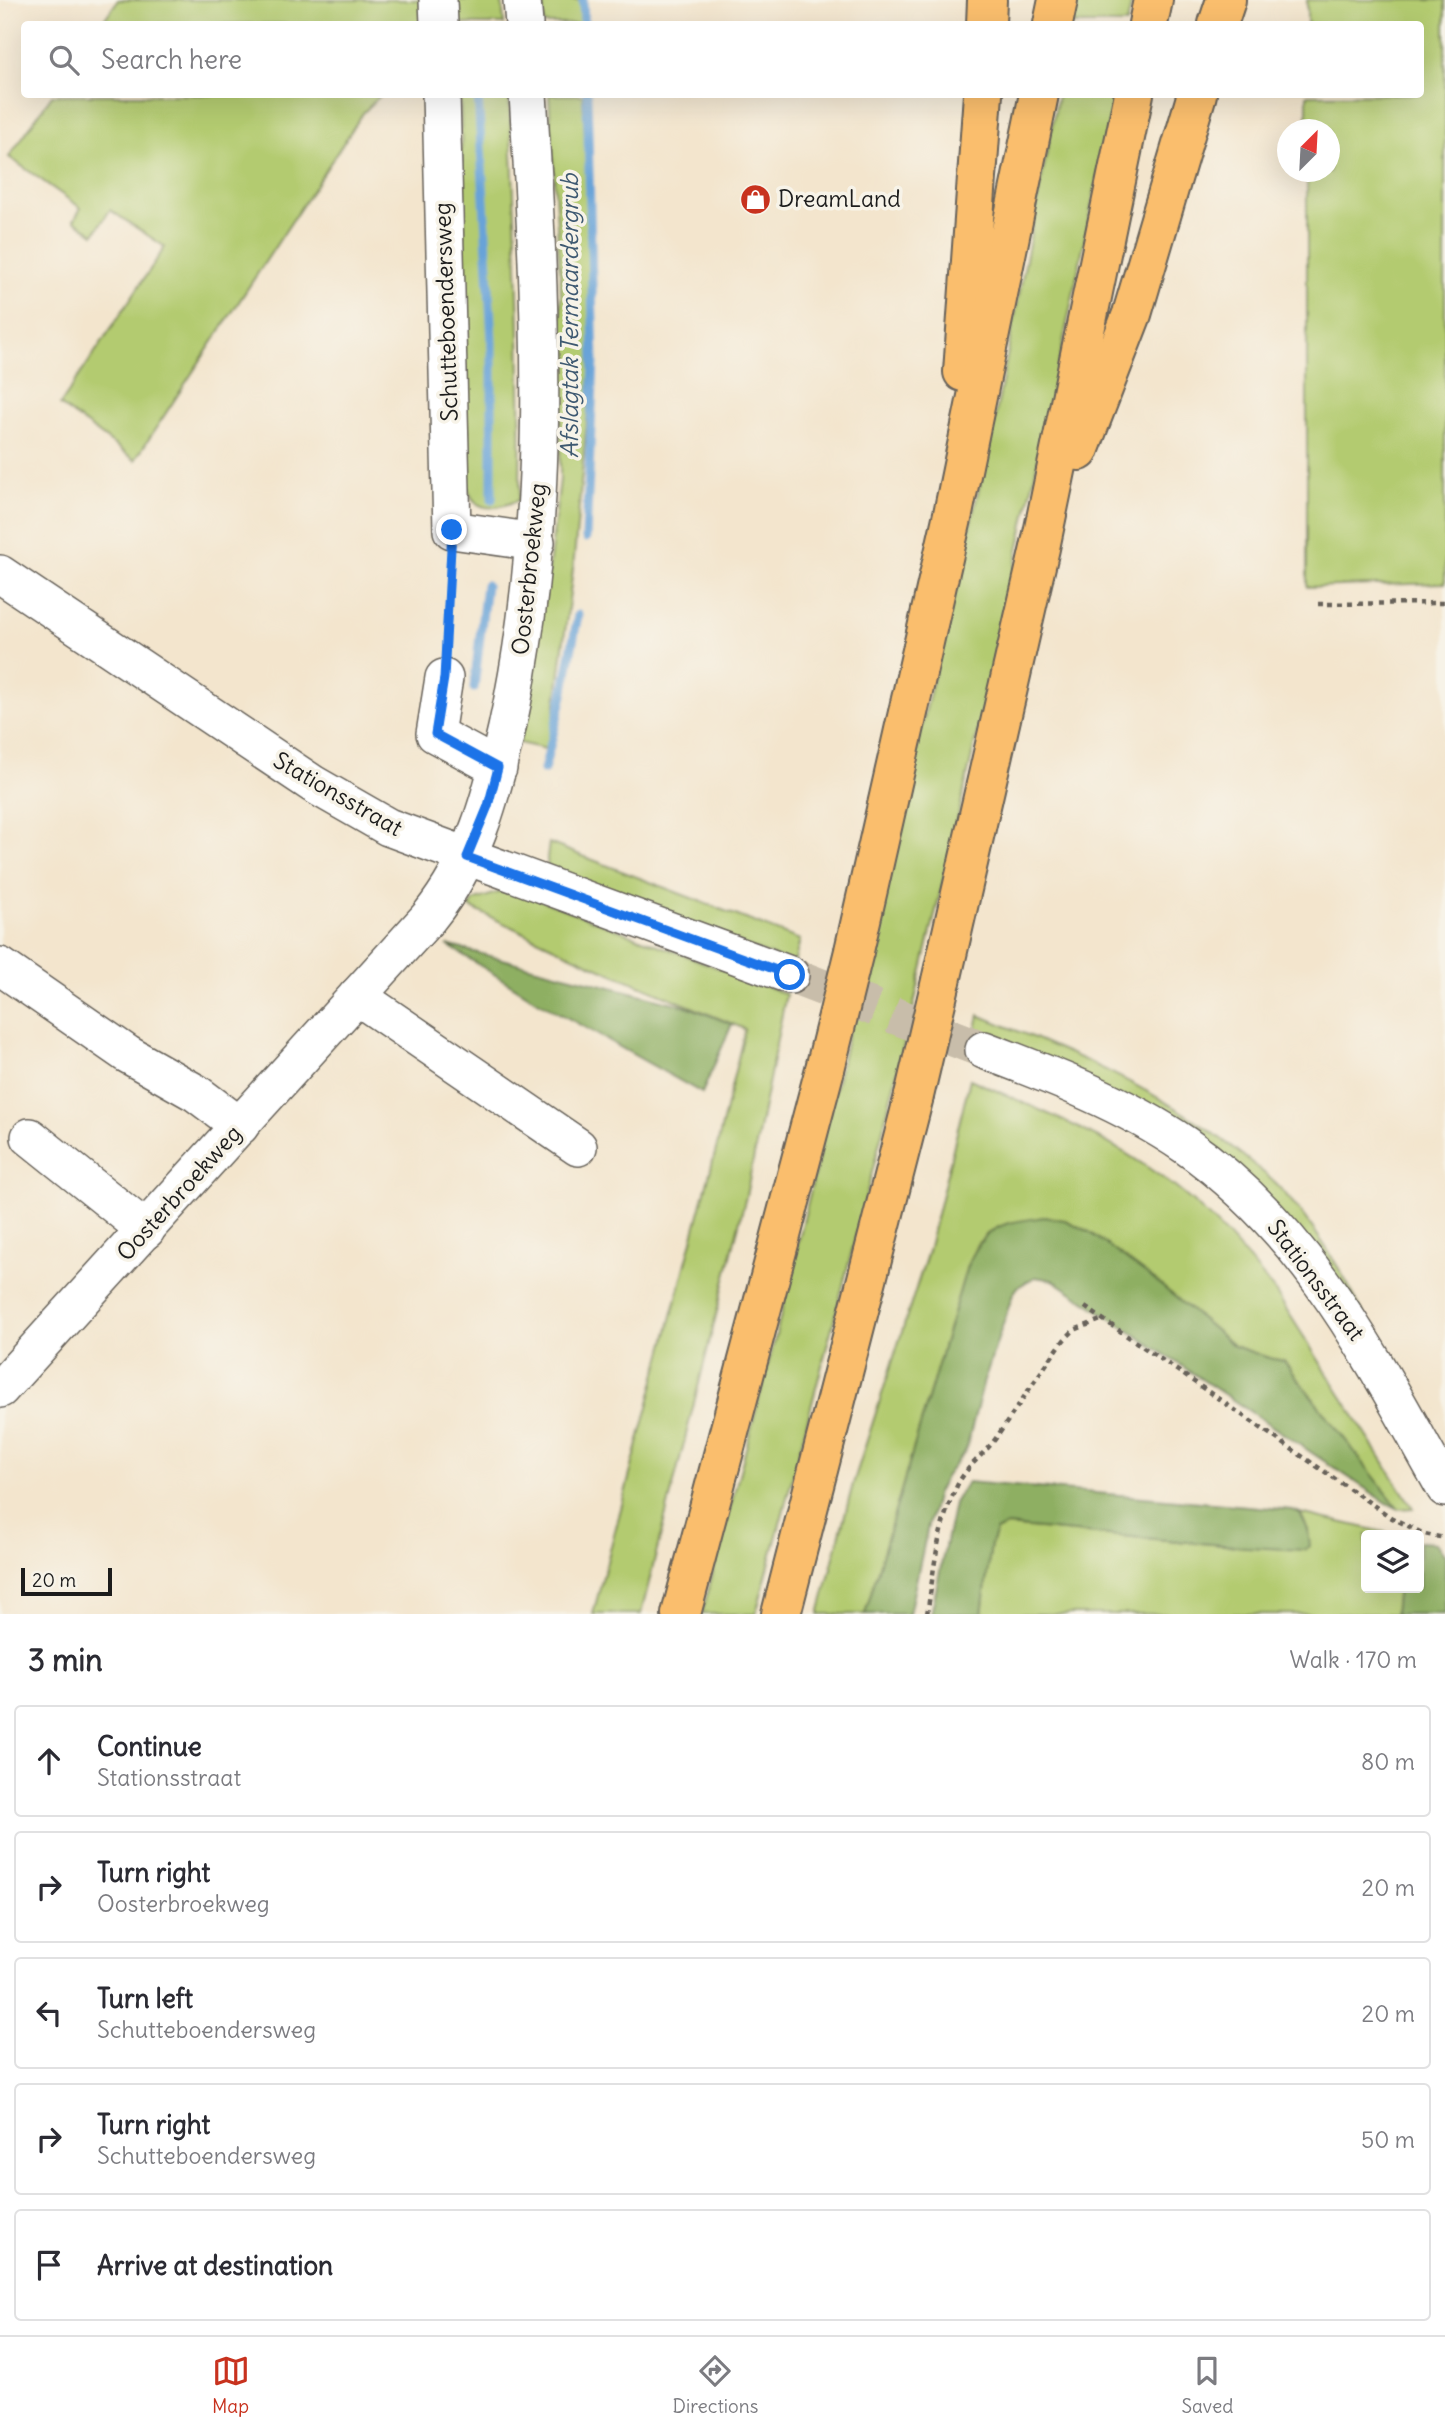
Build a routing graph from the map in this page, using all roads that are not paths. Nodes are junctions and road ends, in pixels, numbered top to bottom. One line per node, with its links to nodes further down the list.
1 (438, 0): 7 (street)
2 (522, 0): 8 (street)
3 (987, 0): 9 (highway)
4 (1058, 0): 10 (highway)
5 (1153, 0): 11 (highway)
6 (1226, 0): 12 (highway)
7 (439, 21)
8 (524, 21)
9 (986, 21)
10 (1054, 21)
11 (1149, 21)
12 (1219, 21)
13 (440, 98): 20 (street, Schutteboendersweg)
14 (528, 98): 20 (street, Oosterbroekweg)
15 (983, 98): 19 (highway)
16 (1039, 98): 19 (highway)
17 (1133, 98): 21 (highway)
18 (1196, 98): 21 (highway)
19 (953, 514): 36 (highway, bridge)
20 (536, 542): 24 (street, Oosterbroekweg)
21 (1040, 548): 37 (highway, bridge)
22 (0, 574): 25 (street, Stationsstraat)
23 (444, 678): 24 (street)
24 (498, 768): 25 (street, Oosterbroekweg)
25 (467, 857): 27 (street, Stationsstraat); 28 (street, Oosterbroekweg)
26 (0, 966): 30 (street)
27 (790, 975)
28 (357, 996): 30 (street, Oosterbroekweg); 32 (street)
29 (984, 1050): 35 (street, Stationsstraat)
30 (240, 1126): 33 (street, Oosterbroekweg)
31 (30, 1137): 33 (street)
32 (578, 1147)
33 (146, 1230): 34 (street, Oosterbroekweg)
34 (0, 1389)
35 (1445, 1488)
36 (681, 1614)
37 (781, 1614)

